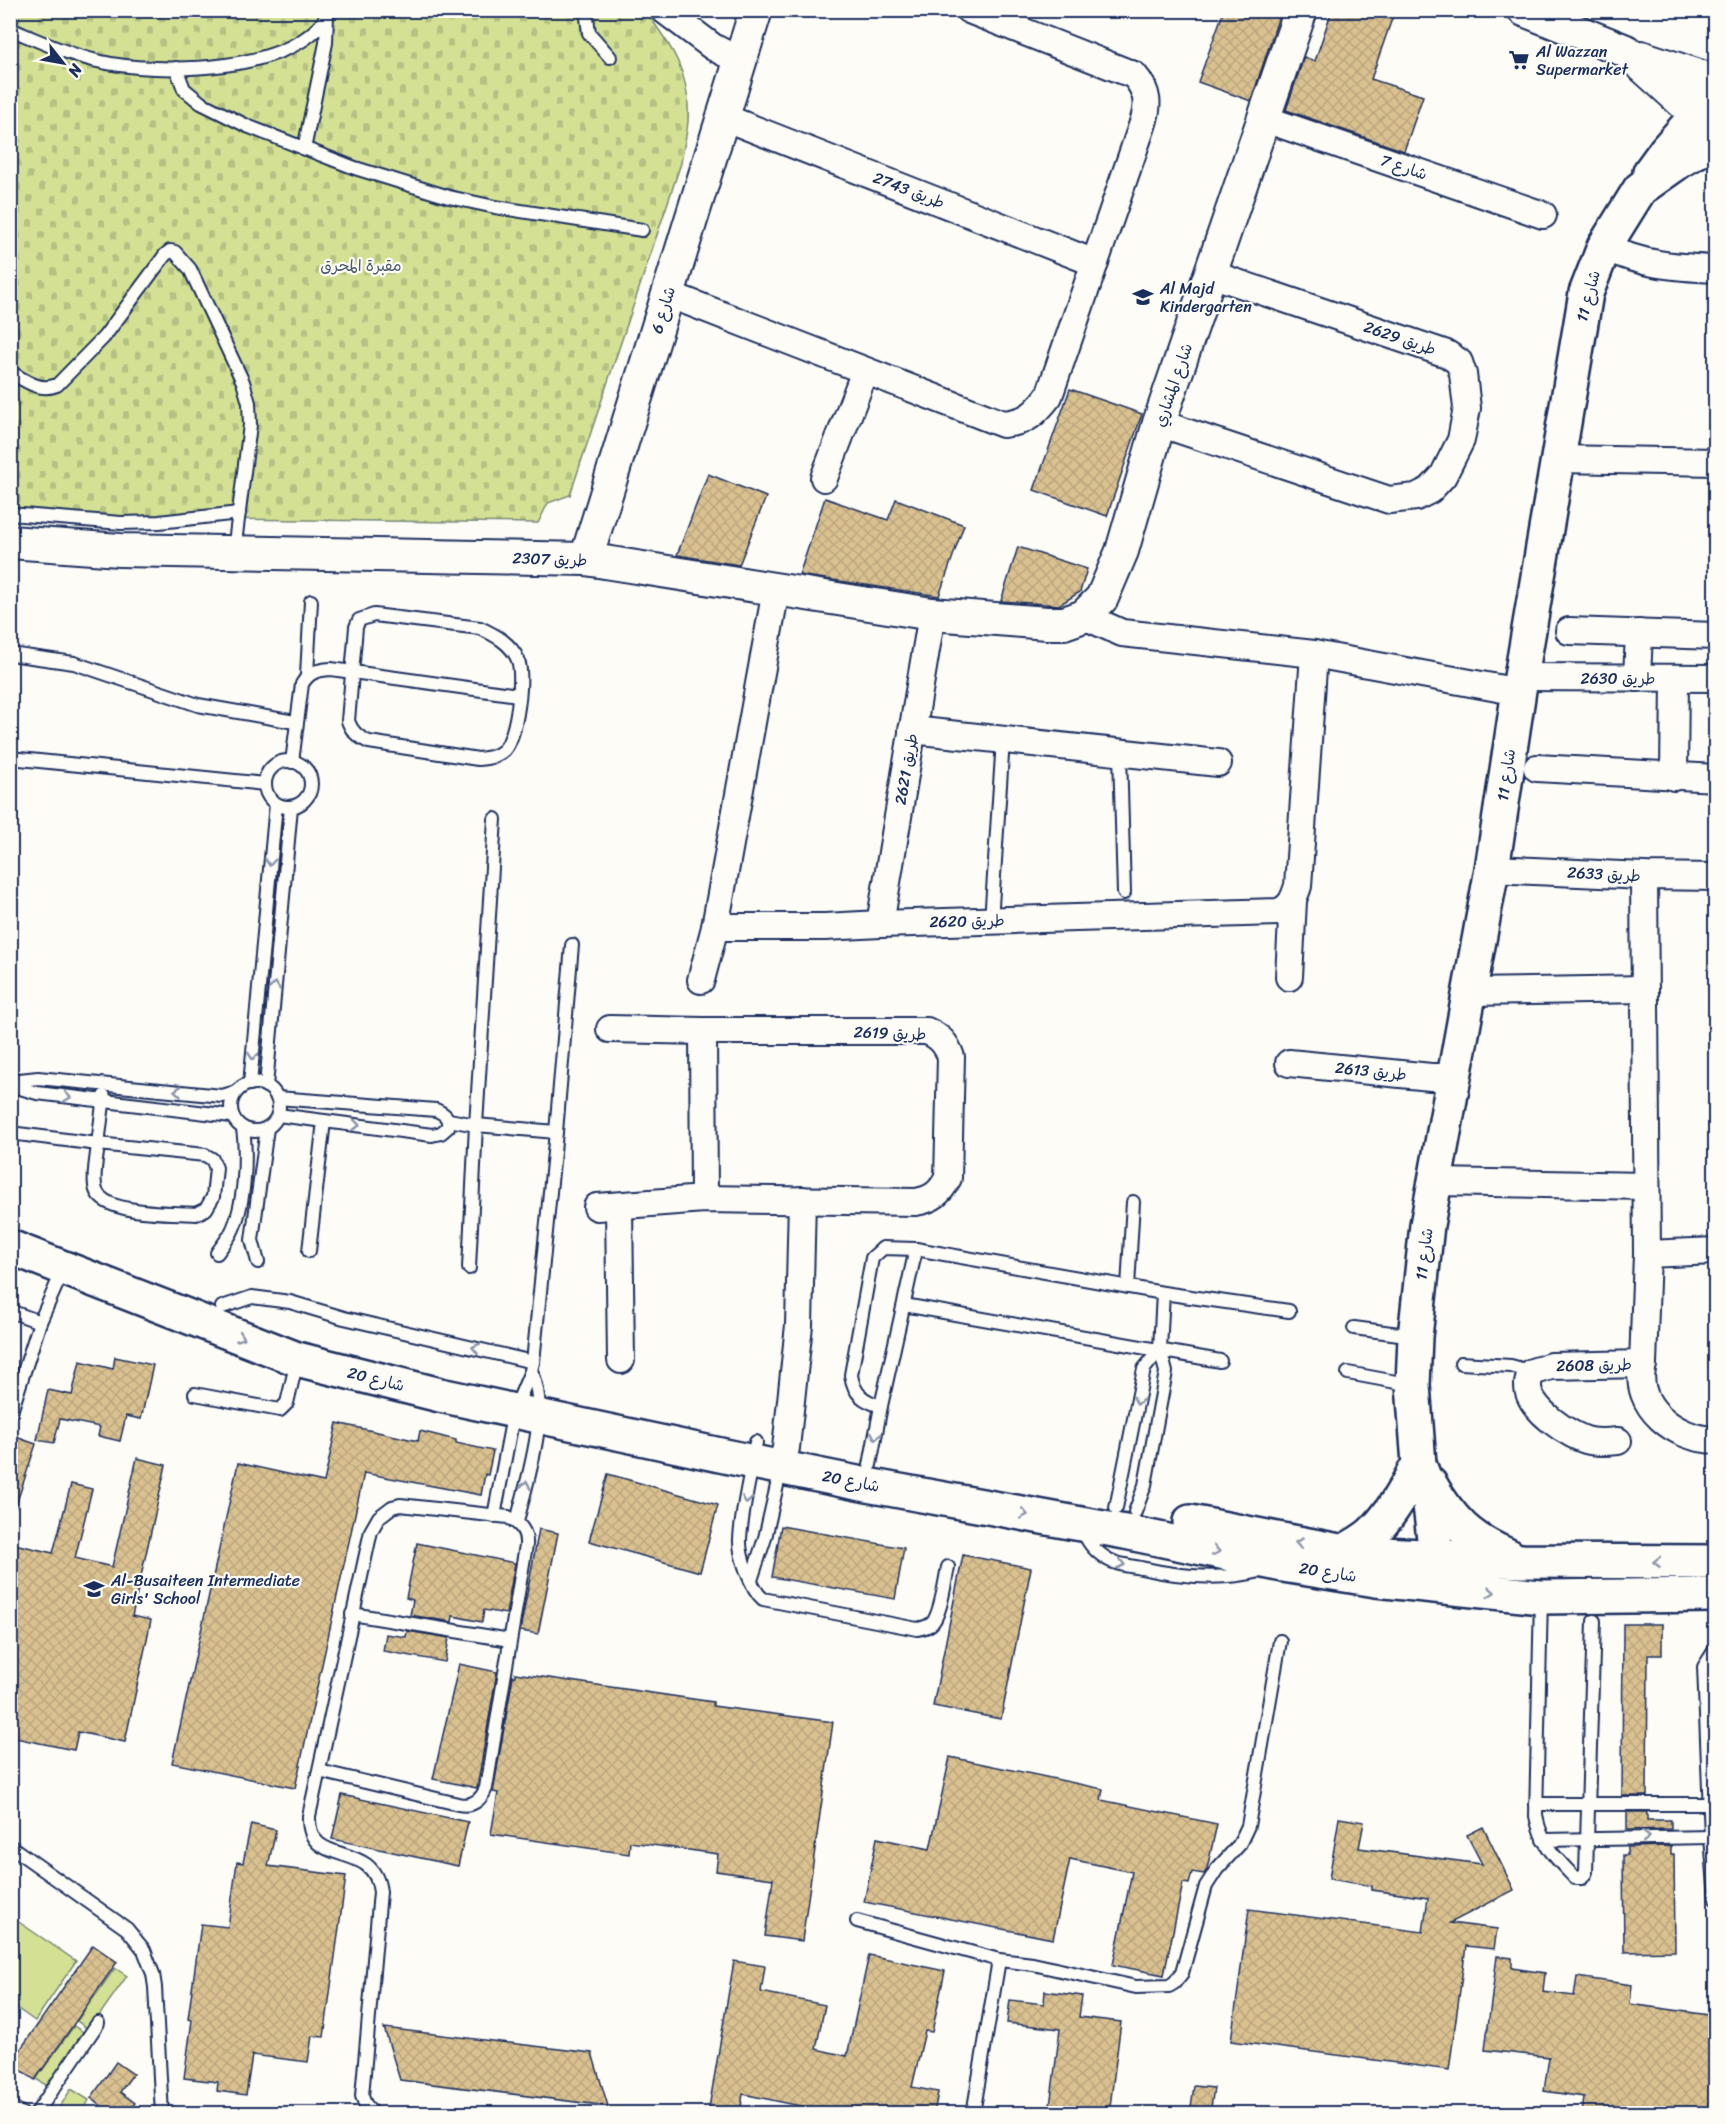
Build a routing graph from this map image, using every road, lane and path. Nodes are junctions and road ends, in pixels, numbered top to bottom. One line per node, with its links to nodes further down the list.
1 (586, 10): 12 (lane)
2 (664, 10): 10 (street)
3 (756, 10): 10 (street, شارع 6)
4 (969, 10): 22 (street)
5 (1524, 10): 8 (street)
6 (1301, 11): 16 (street, شارع المشاري)
7 (328, 13): 13 (lane); 18 (lane)
8 (1558, 16): 11 (street)
9 (11, 30): 13 (lane)
10 (744, 51): 15 (street, شارع 6)
11 (1626, 51): 14 (street); 17 (street)
12 (610, 57)
13 (176, 68): 18 (lane)
14 (1715, 81): 17 (main road)
15 (723, 117): 22 (street, طريق 2743); 25 (street, شارع 6)
16 (1265, 118): 19 (street, شارع 7); 24 (street, شارع المشاري)
17 (1709, 129): 21 (main road, شارع 11)
18 (304, 148): 20 (lane)
19 (1543, 215)
20 (642, 230)
21 (1604, 247): 23 (street); 29 (main road, شارع 11)
22 (1095, 263): 26 (street)
23 (1716, 269)
24 (1211, 274): 28 (street, شارع المشاري); 28 (street, طريق 2629)
25 (668, 294): 26 (street); 36 (street, شارع 6)
26 (865, 371): 31 (street)
27 (10, 372): 32 (lane)
28 (1159, 423): 40 (street, شارع المشاري)
29 (1558, 459): 30 (street); 51 (main road, شارع 11)
30 (1716, 462)
31 (824, 478)
32 (239, 513): 33 (lane); 35 (lane)
33 (10, 514)
34 (10, 542): 35 (street, طريق 2307)
35 (234, 552): 36 (street, طريق 2307)
36 (586, 559): 37 (street, طريق 2307)
37 (776, 590): 39 (street, طريق 2307); 74 (street)
38 (311, 601): 47 (lane)
39 (932, 614): 40 (street, طريق 2307); 54 (street, طريق 2621)
40 (1084, 616): 45 (street, طريق 2630)
41 (1569, 631): 42 (street)
42 (1639, 633): 43 (street); 48 (street)
43 (1716, 636)
44 (10, 654): 53 (lane)
45 (1314, 654): 51 (street, طريق 2630); 71 (street)
46 (352, 672): 47 (lane); 52 (lane); 52 (lane); 52 (lane)
47 (307, 675): 53 (lane)
48 (1637, 678): 49 (street, طريق 2630); 51 (street, طريق 2630)
49 (1675, 678): 50 (street, طريق 2630); 61 (street)
50 (1716, 678)
51 (1520, 684): 67 (main road, شارع 11)
52 (518, 695)
53 (295, 722): 58 (lane)
54 (912, 730): 55 (street); 73 (street, طريق 2621)
55 (1003, 740): 56 (street); 72 (lane)
56 (1120, 753): 59 (street); 70 (lane)
57 (10, 758): 63 (lane)
58 (292, 762): 63 (lane); 65 (lane)
59 (1218, 763)
60 (1537, 768): 61 (street)
61 (1674, 777): 62 (street)
62 (1716, 778)
63 (265, 784): 64 (lane)
64 (276, 804): 65 (lane); 86 (lane, one-way to 86)
65 (291, 807): 87 (lane, one-way to 65)
66 (495, 819): 95 (lane)
67 (1492, 869): 68 (street, طريق 2633); 79 (main road, شارع 11)
68 (1644, 876): 69 (street, طريق 2633); 78 (street, طريق 2608)
69 (1716, 877)
70 (1124, 893)
71 (1293, 901): 72 (street, طريق 2620); 76 (street)
72 (991, 921): 73 (street, طريق 2620)
73 (880, 924): 74 (street, طريق 2620)
74 (715, 927): 77 (street)
75 (572, 945): 98 (lane)
76 (1289, 977)
77 (701, 980)
78 (1646, 989): 79 (street); 102 (street, طريق 2608)
79 (1469, 992): 83 (main road, شارع 11)
80 (610, 1029): 81 (street, طريق 2619)
81 (703, 1031): 103 (street); 104 (street, طريق 2619)
82 (1289, 1063): 83 (street, طريق 2613)
83 (1454, 1077): 101 (main road, شارع 11)
84 (10, 1083): 85 (lane); 90 (lane, one-way to 90)
85 (105, 1084): 88 (lane, one-way to 85); 90 (lane)
86 (250, 1084): 87 (lane); 88 (lane)
87 (266, 1086): 89 (lane)
88 (236, 1092): 92 (lane)
89 (277, 1098): 91 (lane); 93 (lane)
90 (103, 1102): 92 (lane); 100 (lane)
91 (278, 1115): 94 (lane); 97 (lane)
92 (232, 1116): 96 (lane)
93 (449, 1120): 94 (lane, one-way to 93); 95 (lane)
94 (324, 1121): 109 (lane)
95 (476, 1125): 98 (lane); 115 (lane)
96 (243, 1128): 97 (lane); 111 (lane)
97 (267, 1128): 113 (lane)
98 (556, 1132): 133 (lane)
99 (10, 1133): 100 (lane)
100 (98, 1144): 100 (lane)
101 (1435, 1182): 102 (street); 123 (main road, شارع 11)
102 (1646, 1186): 112 (street, طريق 2608)
103 (704, 1199): 104 (street, طريق 2619); 126 (street, طريق 2619)
104 (802, 1200): 139 (street)
105 (1133, 1202): 116 (lane)
106 (10, 1227): 133 (main road, شارع 20, one-way to 106)
107 (10, 1247): 114 (main road, شارع 20)
108 (916, 1249): 116 (lane); 118 (lane); 135 (lane)
109 (309, 1251)
110 (1716, 1251): 112 (street)
111 (218, 1253)
112 (1647, 1254): 129 (street, طريق 2608)
113 (258, 1262)
114 (64, 1267): 121 (lane); 125 (main road, شارع 20, one-way to 125)
115 (469, 1268)
116 (1128, 1287): 117 (lane)
117 (1163, 1293): 120 (lane); 124 (lane)
118 (904, 1305): 124 (lane); 135 (lane)
119 (10, 1311): 121 (lane)
120 (1289, 1311)
121 (40, 1322): 136 (lane)
122 (1354, 1328): 123 (lane)
123 (1415, 1336): 132 (main road, شارع 11)
124 (1160, 1349): 127 (lane); 143 (lane, one-way to 143); 143 (lane)
125 (297, 1359): 133 (main road, شارع 20); 134 (lane)
126 (621, 1360)
127 (1220, 1361)
128 (1461, 1363): 130 (lane)
129 (1643, 1364): 130 (street, طريق 2608); 137 (street, طريق 2608)
130 (1532, 1372): 138 (street, طريق 2608)
131 (1348, 1373): 132 (lane)
132 (1413, 1385): 140 (main road, شارع 11)
133 (529, 1392): 139 (main road, شارع 20); 142 (lane); 144 (lane, one-way to 133)
134 (195, 1394)
135 (881, 1406): 141 (lane, one-way to 141)
136 (10, 1415)
137 (1716, 1440)
138 (1618, 1441)
139 (769, 1455): 141 (main road, شارع 20); 152 (lane); 152 (lane, one-way to 152)
140 (1419, 1464): 146 (main road); 147 (main road); 151 (main road, شارع 11)
141 (869, 1475): 143 (main road, شارع 20); 145 (main road, شارع 20, one-way to 145)
142 (494, 1516): 144 (lane); 155 (lane)
143 (1126, 1518): 145 (main road, شارع 20); 146 (main road, شارع 20, one-way to 143); 149 (main road, شارع 20, one-way to 149)
144 (517, 1522): 157 (lane)
145 (1082, 1525): 149 (lane, one-way to 149)
146 (1344, 1551): 151 (main road, شارع 20)
147 (1521, 1561): 148 (main road, شارع 20, one-way to 147); 151 (main road, شارع 20)
148 (1716, 1562)
149 (1283, 1565): 151 (main road, شارع 20)
150 (948, 1567): 152 (lane)
151 (1430, 1572): 154 (main road, شارع 20, one-way to 154)
152 (751, 1580)
153 (1716, 1596): 154 (main road, شارع 20)
154 (1541, 1597): 161 (lane)
155 (352, 1614): 157 (lane); 160 (lane)
156 (1594, 1621): 162 (lane)
157 (510, 1640): 160 (lane)
158 (1280, 1641): 170 (lane)
159 (1716, 1648): 163 (lane)
160 (319, 1771): 176 (lane)
161 (1536, 1804): 162 (lane); 166 (lane)
162 (1588, 1804): 163 (lane); 165 (lane)
163 (1710, 1804): 164 (lane)
164 (1711, 1837): 165 (lane, one-way to 164); 168 (lane)
165 (1587, 1839): 166 (lane); 166 (lane)
166 (1543, 1840)
167 (10, 1846): 175 (lane)
168 (1716, 1899)
169 (857, 1921): 170 (lane)
170 (999, 1960): 177 (lane)
171 (98, 2023): 174 (lane)
172 (10, 2106): 173 (lane)
173 (22, 2114)
174 (36, 2114)
175 (162, 2114)
176 (374, 2114)
177 (973, 2114)

